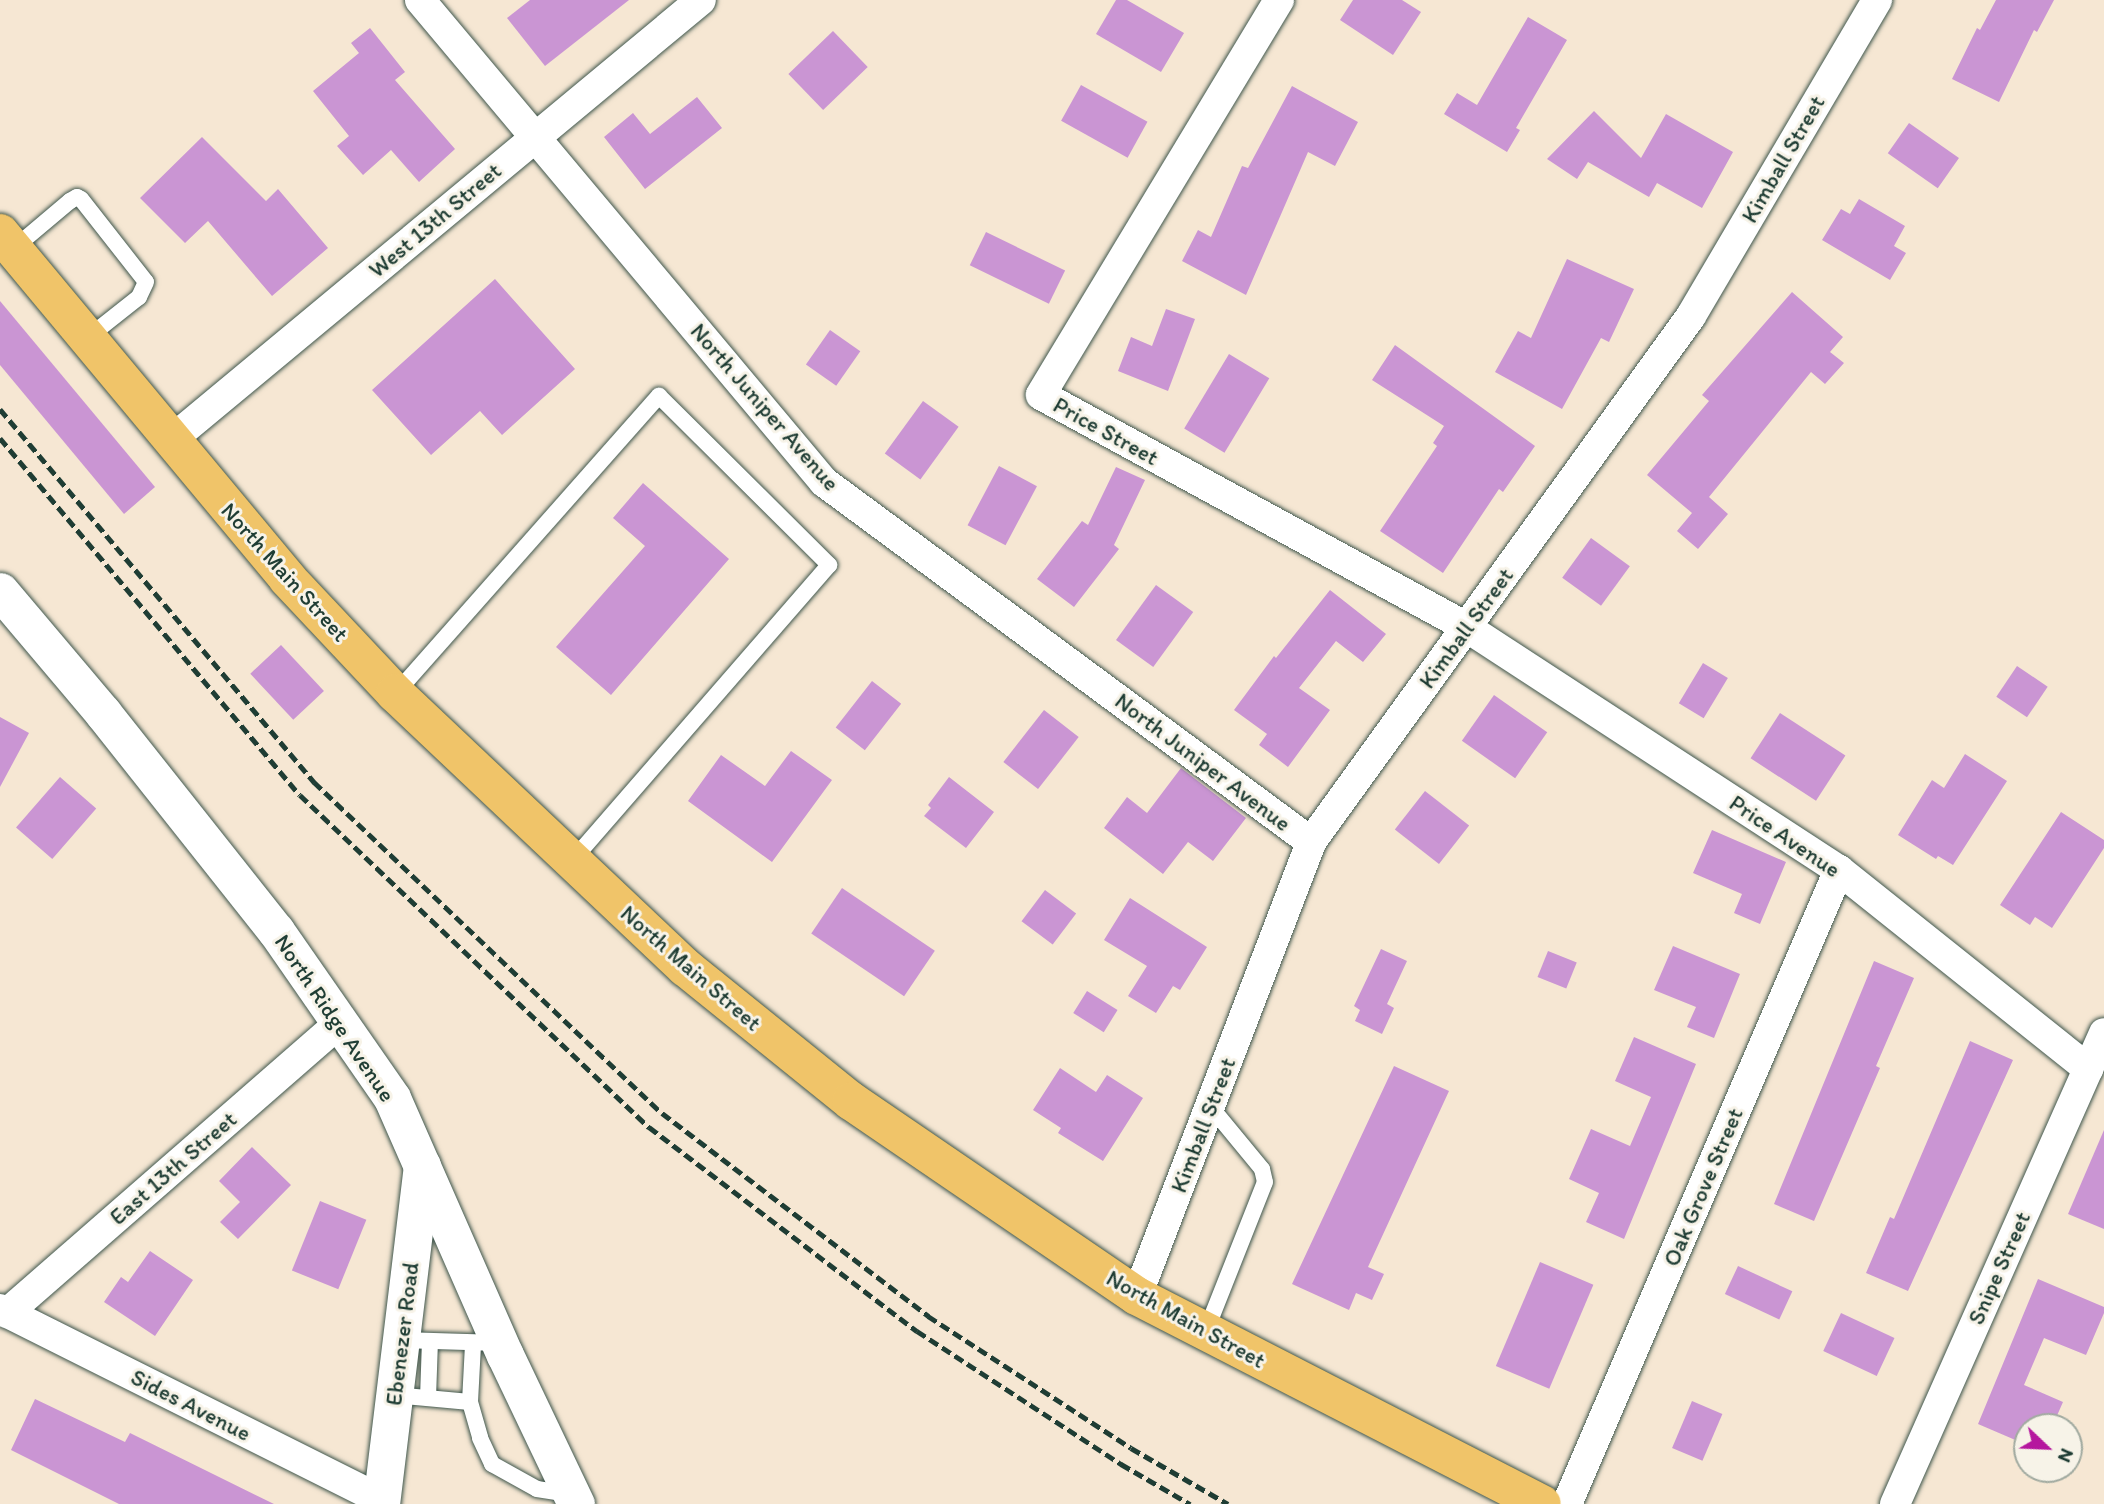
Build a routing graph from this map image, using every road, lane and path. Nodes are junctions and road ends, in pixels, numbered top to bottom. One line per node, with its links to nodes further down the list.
1 (420, 0): 5 (street, North Juniper Avenue)
2 (701, 0): 5 (street, West 13th Street)
3 (1279, 0): 10 (street, Price Street)
4 (1877, 0): 10 (street, Kimball Street)
5 (535, 137): 8 (street, West 13th Street); 12 (street, North Juniper Avenue)
6 (6, 241): 7 (main road, North Main Street); 7 (lane)
7 (87, 338): 8 (main road, North Main Street)
8 (170, 441): 11 (main road, North Main Street)
9 (0, 591): 15 (street, North Ridge Avenue)
10 (1466, 627): 12 (street, Kimball Street); 14 (street, Price Avenue)
11 (395, 693): 13 (main road, North Main Street); 13 (lane)
12 (1311, 842): 18 (street, Kimball Street)
13 (571, 862): 20 (main road, North Main Street)
14 (1839, 870): 17 (street, Price Avenue); 30 (street, Oak Grove Street)
15 (339, 1023): 19 (street, North Ridge Avenue); 21 (street, East 13th Street)
16 (2104, 1033): 17 (street, Snipe Street)
17 (2088, 1069): 31 (street, Snipe Street)
18 (1210, 1106): 20 (street, Kimball Street); 22 (lane)
19 (422, 1164): 23 (street, Ebenezer Road); 24 (street, North Ridge Avenue)
20 (1137, 1296): 22 (main road, North Main Street)
21 (3, 1311): 28 (street, Sides Avenue)
22 (1206, 1331): 29 (main road, North Main Street)
23 (416, 1341): 24 (lane); 25 (street, Ebenezer Road)
24 (486, 1343): 26 (lane); 27 (street, North Ridge Avenue)
25 (411, 1397): 26 (lane); 28 (street, Ebenezer Road)
26 (470, 1402): 27 (lane)
27 (573, 1499)
28 (381, 1502)
29 (1542, 1504)
30 (1567, 1504)
31 (1895, 1504)

